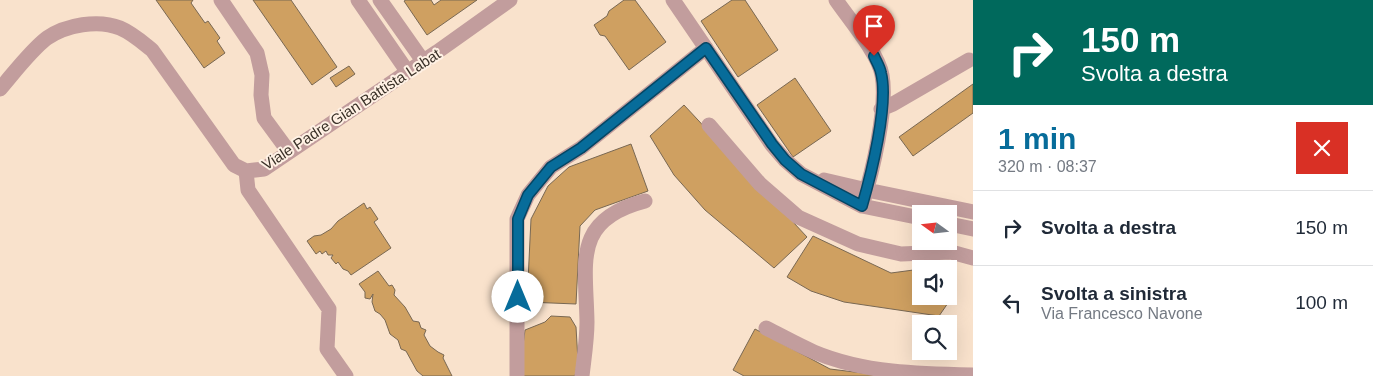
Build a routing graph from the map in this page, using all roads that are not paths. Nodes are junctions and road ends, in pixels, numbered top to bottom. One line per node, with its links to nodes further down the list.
1 (221, 0): 14 (street)
2 (358, 0): 10 (street)
3 (380, 0): 9 (street)
4 (510, 0): 9 (street, Viale Padre Gian Battista Labat)
5 (673, 0): 7 (street)
6 (836, 0): 12 (street)
7 (706, 48): 16 (street); 28 (street)
8 (969, 60): 12 (street)
9 (423, 61): 10 (street, Viale Padre Gian Battista Labat)
10 (407, 72): 14 (street, Viale Padre Gian Battista Labat)
11 (0, 89): 15 (street, Viale Padre Gian Battista Labat)
12 (881, 109): 17 (street)
13 (709, 125): 24 (street)
14 (289, 152): 15 (street, Viale Padre Gian Battista Labat)
15 (246, 171): 27 (street)
16 (801, 174): 17 (street); 19 (street)
17 (867, 190): 19 (street); 20 (street)
18 (645, 201): 29 (street)
19 (862, 206): 21 (street)
20 (973, 212)
21 (912, 216)
22 (958, 226): 23 (street)
23 (973, 229)
24 (973, 258)
25 (766, 328): 26 (street)
26 (973, 375)
27 (346, 376)
28 (517, 376)
29 (582, 376)

